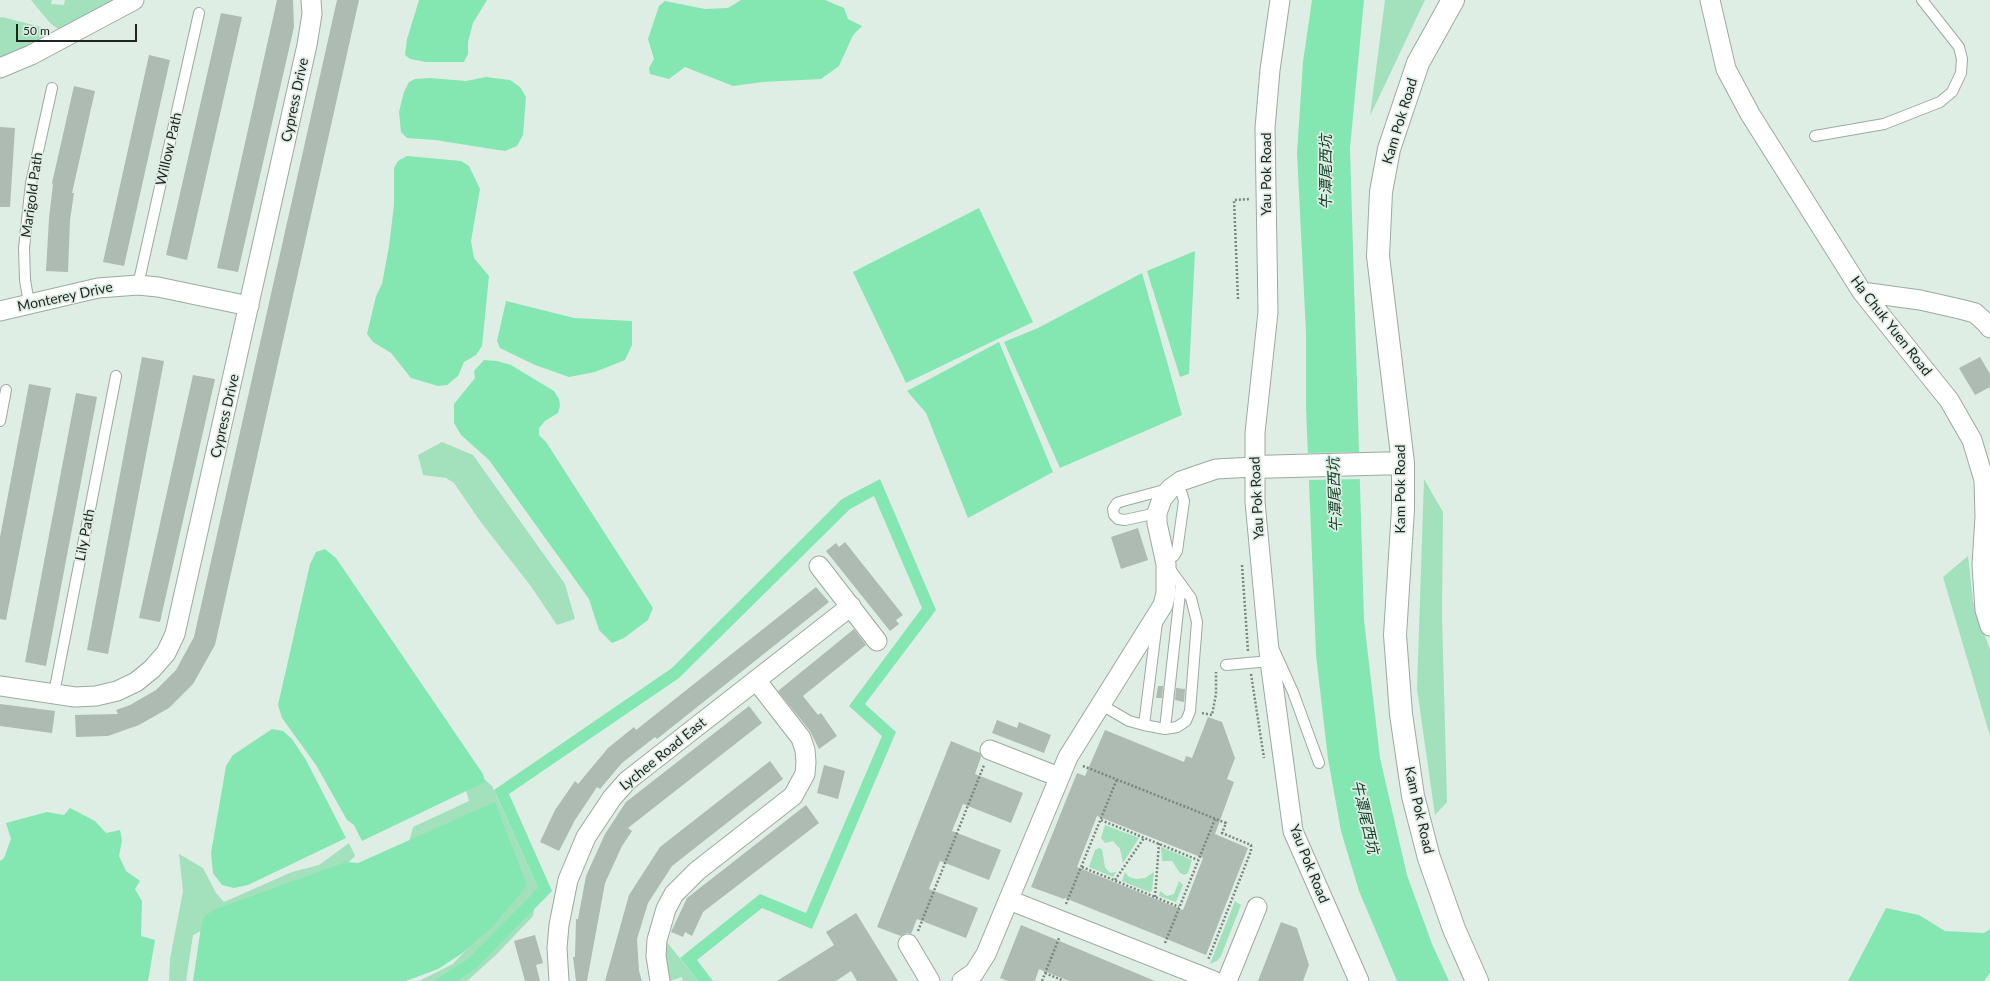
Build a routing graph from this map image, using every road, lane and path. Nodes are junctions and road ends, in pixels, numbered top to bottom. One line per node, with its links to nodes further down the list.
1 (134, 0): 8 (street)
2 (311, 0): 19 (street, Cypress Drive)
3 (1280, 0): 26 (street, Yau Pok Road)
4 (1453, 0): 25 (street, Kam Pok Road)
5 (1710, 0): 16 (street, Ha Chuk Yuen Road)
6 (1922, 0): 10 (lane)
7 (199, 13): 15 (lane, Willow Path)
8 (0, 68)
9 (52, 88): 18 (lane, Marigold Path)
10 (1815, 136)
11 (1248, 191): 13 (path)
12 (1253, 198): 13 (path)
13 (1248, 199): 14 (path); 17 (path)
14 (1248, 205)
15 (138, 285): 18 (street, Monterey Drive); 19 (street, Monterey Drive)
16 (1862, 292): 21 (street); 35 (street, Ha Chuk Yuen Road)
17 (1238, 299)
18 (29, 303): 20 (street, Monterey Drive)
19 (249, 306): 43 (street, Cypress Drive)
20 (0, 311)
21 (1990, 328)
22 (116, 376): 43 (lane, Lily Path)
23 (6, 390): 24 (lane)
24 (0, 421)
25 (1393, 464): 26 (street); 78 (street, Kam Pok Road)
26 (1254, 467): 27 (street); 36 (street, Yau Pok Road)
27 (1173, 487): 28 (street); 28 (lane); 29 (lane)
28 (1157, 513): 29 (street)
29 (1166, 561): 32 (lane); 34 (street)
30 (1242, 562): 38 (path)
31 (819, 566): 33 (street)
32 (1181, 584): 47 (lane); 47 (lane)
33 (850, 606): 37 (street); 41 (street, Lychee Road East)
34 (1158, 614): 44 (street); 46 (lane)
35 (1990, 626)
36 (1268, 636): 39 (street, Yau Pok Road); 50 (lane)
37 (877, 641)
38 (1248, 649)
39 (1270, 661): 40 (lane); 77 (street, Yau Pok Road)
40 (1226, 665): 45 (path)
41 (756, 680): 70 (street, Lychee Road East); 71 (street)
42 (0, 686): 43 (street, Cypress Drive)
43 (54, 693)
44 (1100, 704): 46 (lane); 51 (street)
45 (1202, 713)
46 (1144, 725): 47 (lane)
47 (1165, 729)
48 (987, 757): 51 (street); 66 (path)
49 (1077, 763): 52 (path)
50 (1319, 763)
51 (1058, 778): 61 (street)
52 (1117, 780): 53 (path); 54 (path)
53 (1215, 819): 57 (path); 69 (path)
54 (1101, 820): 55 (path); 58 (path)
55 (1144, 838): 56 (path); 59 (path)
56 (1158, 843): 57 (path); 60 (path)
57 (1198, 860): 63 (path)
58 (1082, 867): 59 (path); 62 (path)
59 (1115, 880): 60 (path)
60 (1155, 897): 63 (path)
61 (1009, 900): 69 (street); 73 (street)
62 (1065, 906)
63 (1180, 907): 67 (path)
64 (1257, 907): 76 (street)
65 (1060, 936): 68 (path)
66 (912, 938): 72 (street)
67 (1163, 947)
68 (1045, 973): 74 (path); 75 (path)
69 (1210, 973)
70 (559, 981)
71 (660, 981)
72 (930, 981)
73 (962, 981)
74 (1042, 981)
75 (1064, 981)
76 (1227, 981)
77 (1359, 981)
78 (1477, 981)

